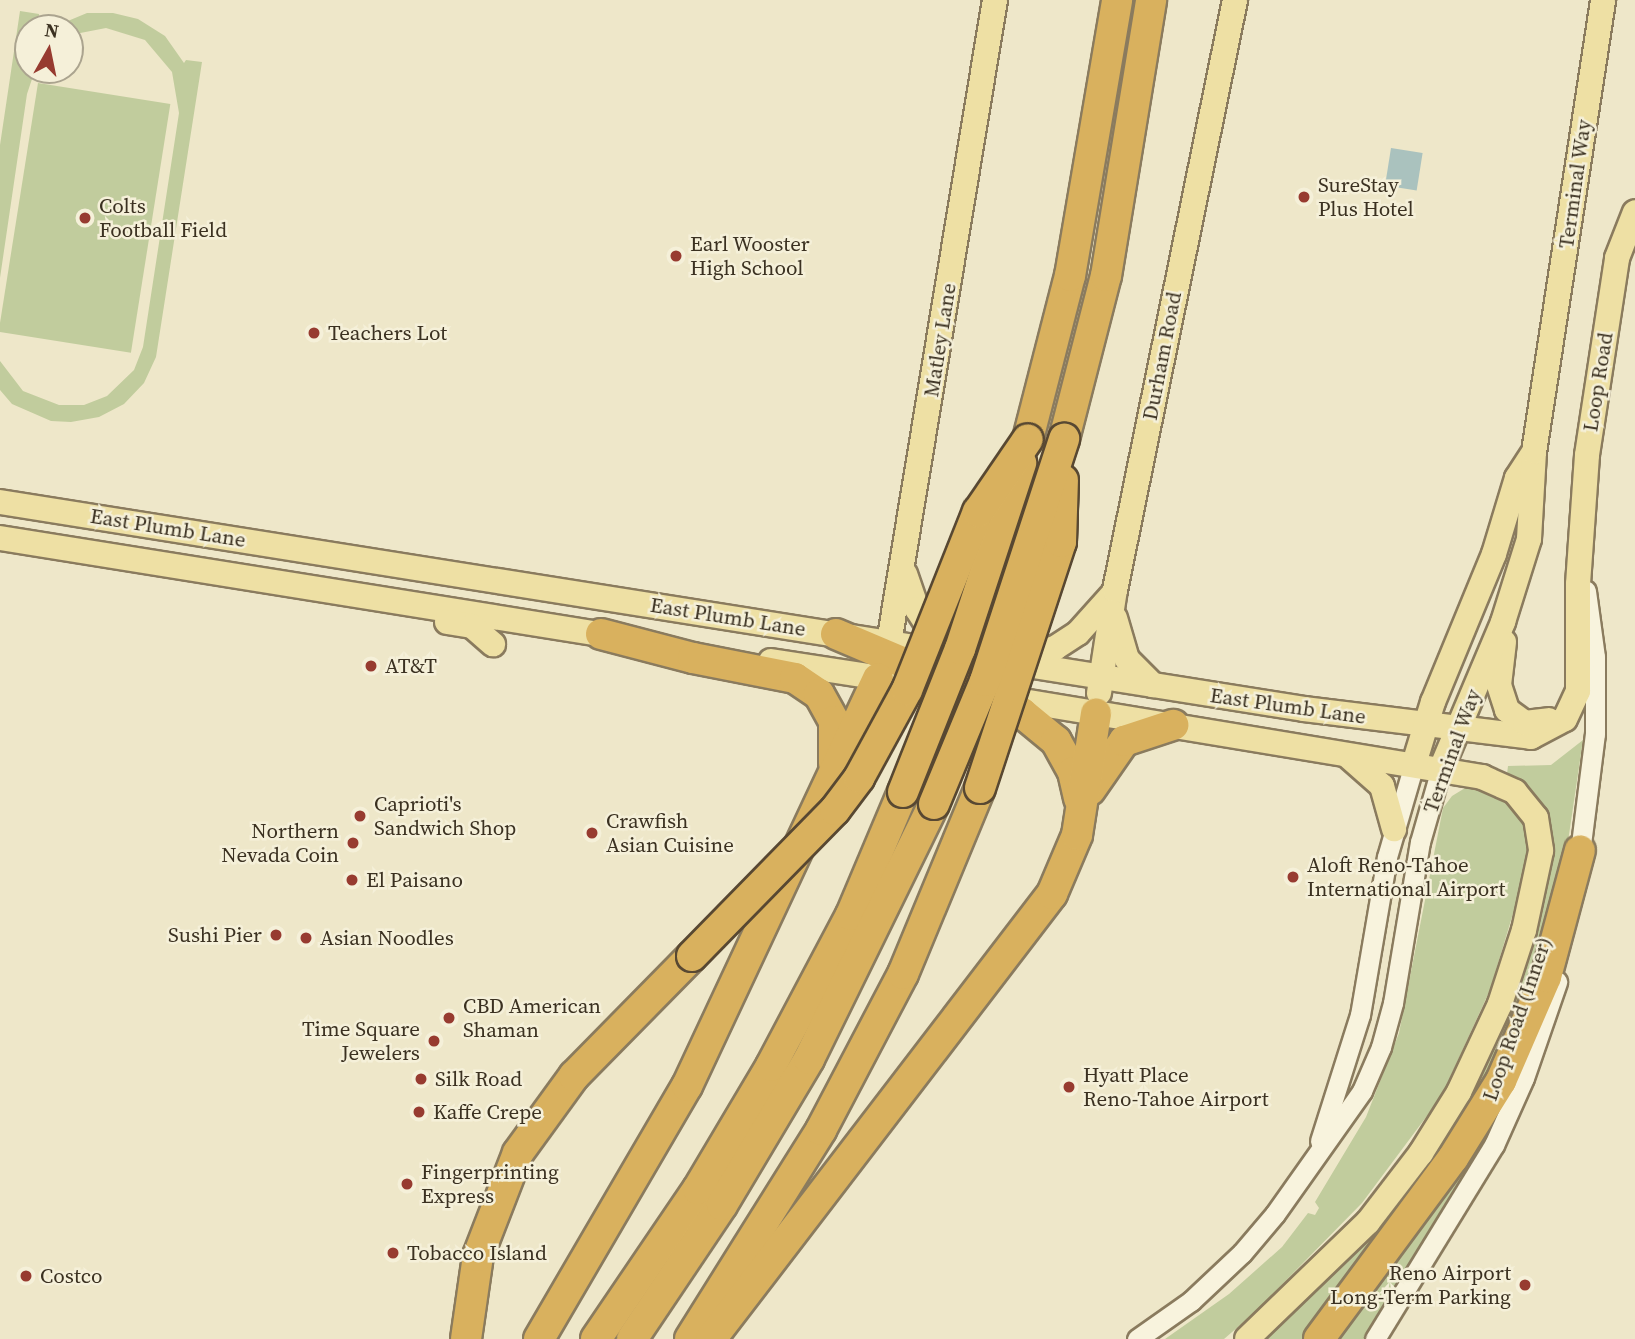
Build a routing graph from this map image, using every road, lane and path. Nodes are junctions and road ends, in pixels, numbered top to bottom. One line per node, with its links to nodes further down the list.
1 (995, 0): 13 (main road, Matley Lane)
2 (1116, 0): 7 (highway)
3 (1151, 0): 8 (highway)
4 (1235, 0): 16 (main road, Durham Road)
5 (1603, 0): 9 (main road, Terminal Way)
6 (1635, 212): 12 (main road, Loop Road)
7 (1028, 439): 41 (highway, bridge); 43 (highway, bridge)
8 (1064, 439): 44 (highway, bridge); 45 (highway, bridge)
9 (1534, 452): 14 (main road, Terminal Way); 30 (main road, Terminal Way)
10 (0, 502): 18 (main road, East Plumb Lane)
11 (0, 537): 15 (main road, East Plumb Lane)
12 (1579, 555): 26 (main road, Loop Road); 39 (street, Loop Road (Inner))
13 (904, 570): 22 (main road, Matley Lane); 23 (main road)
14 (1514, 594): 26 (main road); 32 (main road, Terminal Way)
15 (357, 595): 17 (main road, East Plumb Lane); 21 (main road)
16 (1114, 599): 24 (main road); 25 (main road, Durham Road); 28 (main road)
17 (502, 617): 18 (main road); 19 (main road, East Plumb Lane)
18 (801, 628): 20 (main road, East Plumb Lane)
19 (601, 634): 22 (main road, East Plumb Lane); 36 (highway)
20 (836, 634): 22 (highway)
21 (493, 644)
22 (884, 661): 23 (highway); 27 (main road, East Plumb Lane); 36 (highway)
23 (944, 662): 24 (main road, East Plumb Lane); 27 (highway)
24 (1011, 662): 25 (main road, East Plumb Lane); 27 (main road)
25 (1101, 677): 28 (main road, East Plumb Lane); 29 (main road, Durham Road)
26 (1579, 681): 32 (main road, East Plumb Lane)
27 (981, 682): 29 (main road, East Plumb Lane); 37 (highway)
28 (1153, 685): 30 (main road, East Plumb Lane)
29 (1097, 713): 31 (main road, East Plumb Lane); 37 (highway)
30 (1425, 724): 32 (main road, East Plumb Lane); 34 (main road, Terminal Way)
31 (1172, 725): 33 (main road, East Plumb Lane); 37 (highway)
32 (1456, 729): 35 (main road, Terminal Way)
33 (1341, 752): 34 (main road, East Plumb Lane); 38 (main road)
34 (1414, 764): 35 (main road, East Plumb Lane); 38 (street, Terminal Way)
35 (1441, 769): 40 (street, Terminal Way); 48 (main road, East Plumb Lane)
36 (827, 790): 42 (highway)
37 (1080, 809): 46 (highway)
38 (1394, 829): 40 (street, Terminal Way)
39 (1580, 850): 49 (highway); 50 (street, Loop Road (Inner))
40 (1312, 1162): 47 (street, Terminal Way)
41 (466, 1336)
42 (538, 1339)
43 (596, 1339)
44 (632, 1339)
45 (690, 1339)
46 (711, 1339)
47 (1137, 1339)
48 (1247, 1339)
49 (1319, 1339)
50 (1375, 1339)

